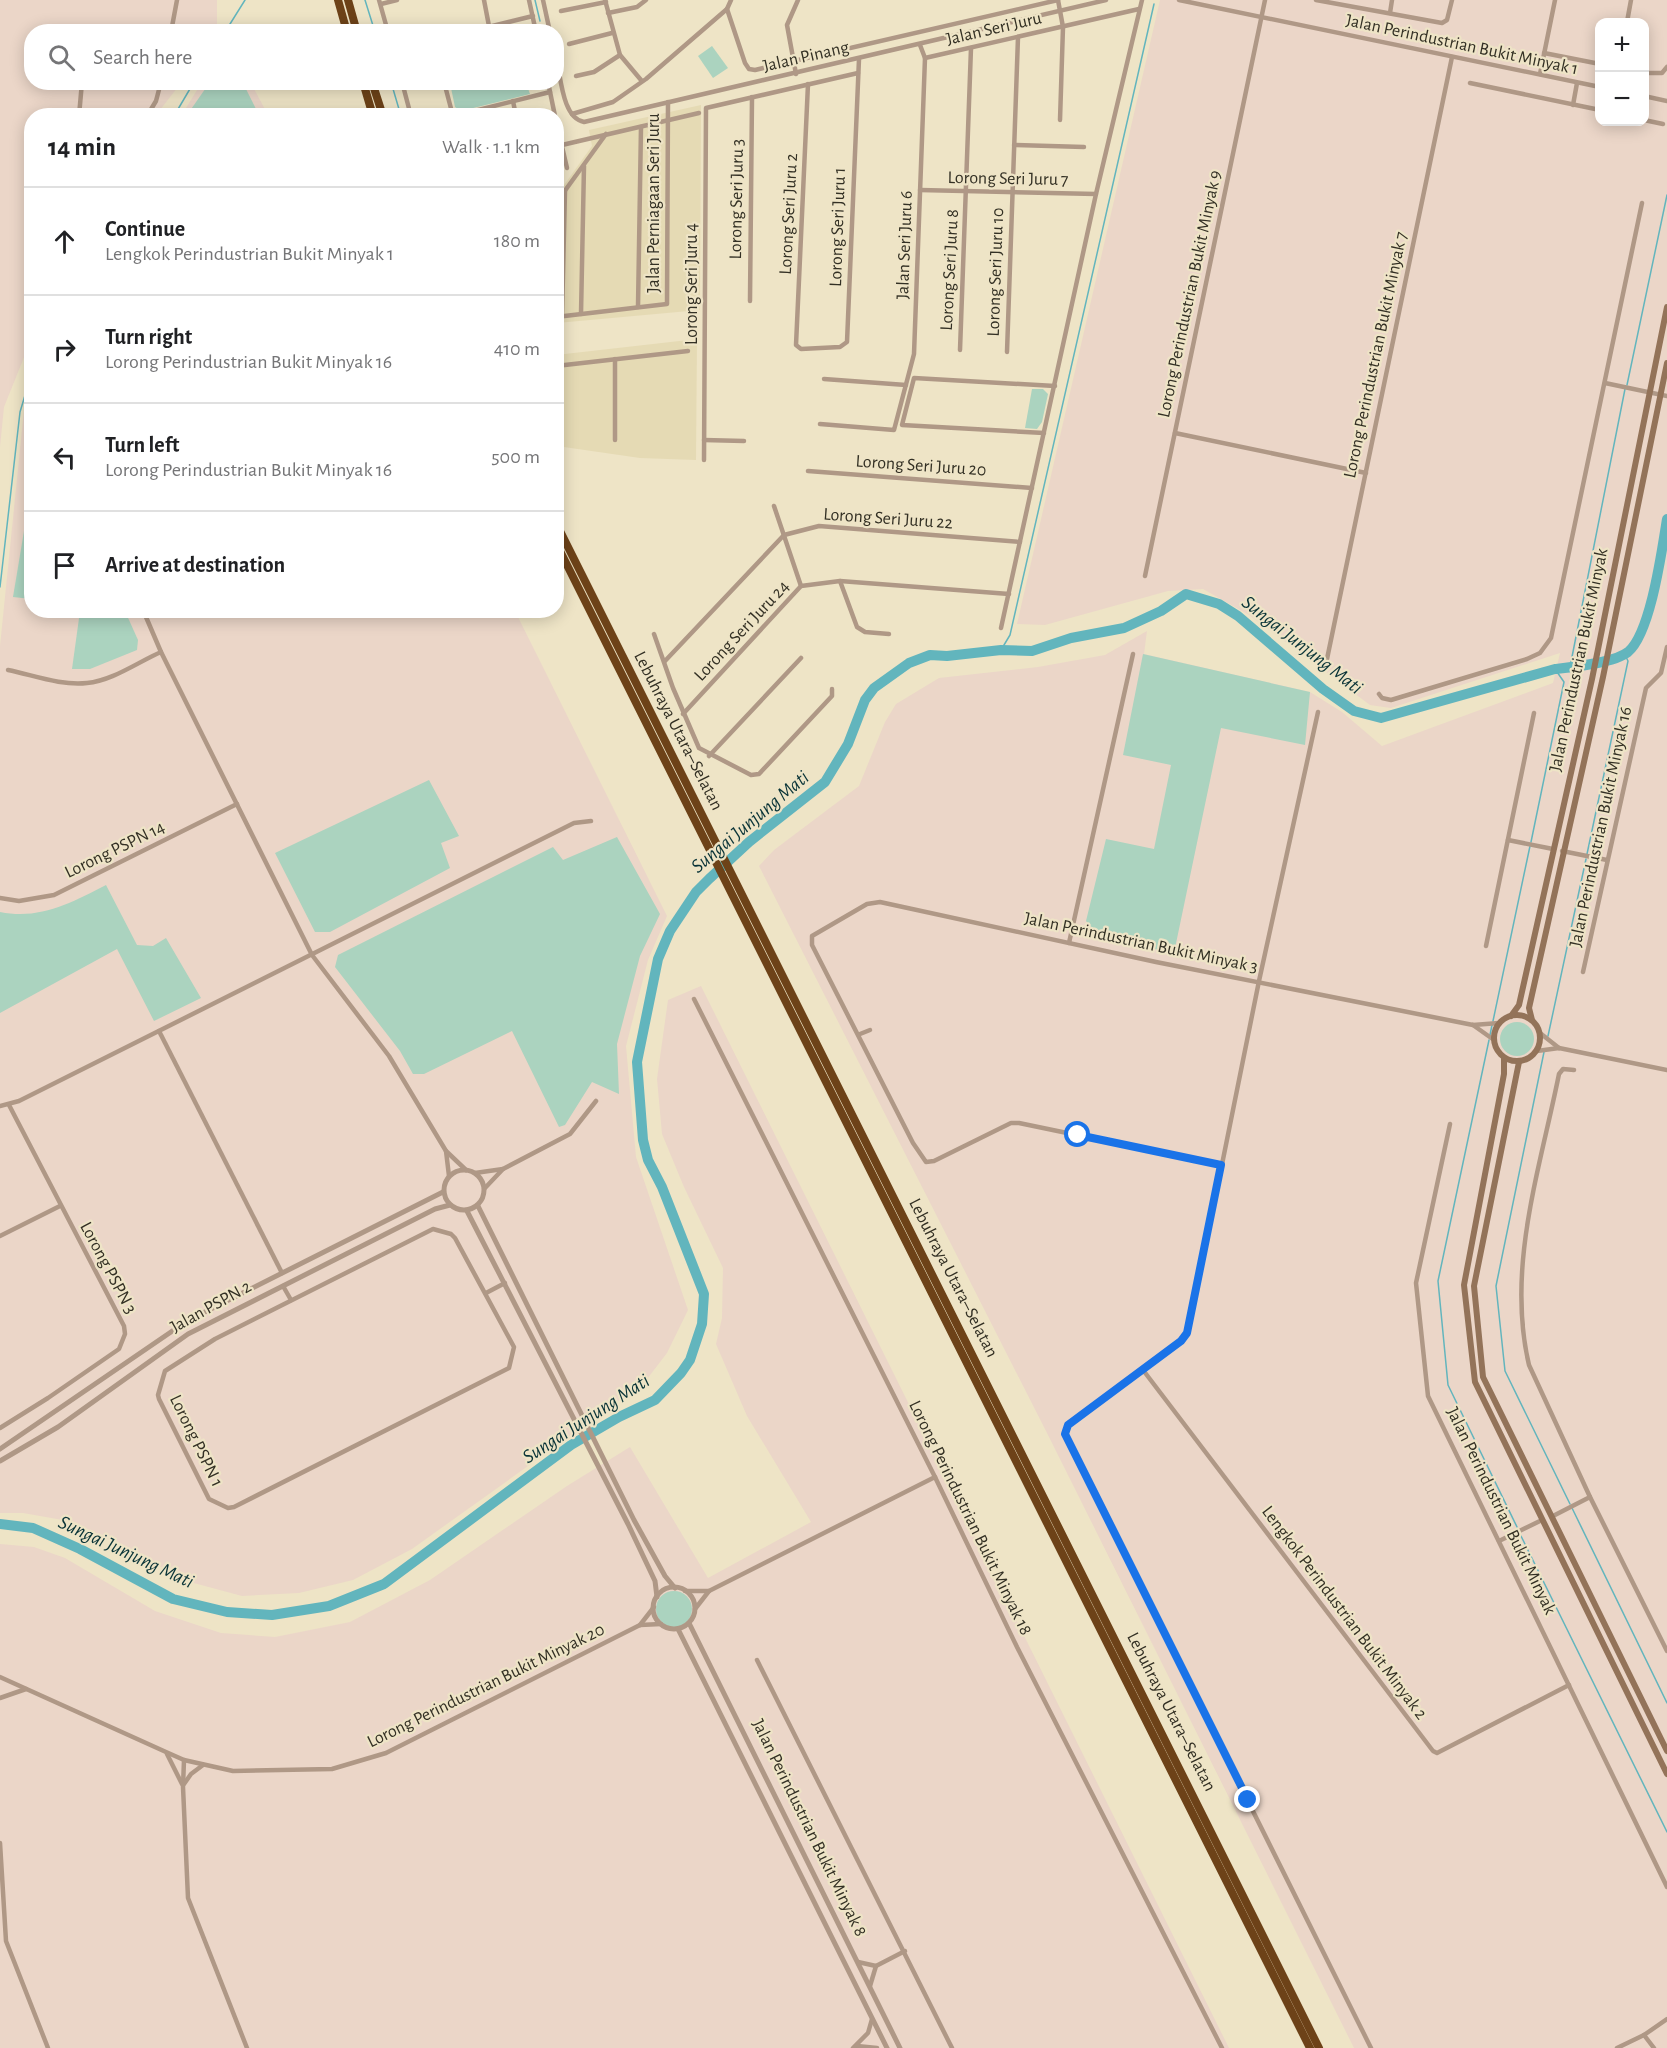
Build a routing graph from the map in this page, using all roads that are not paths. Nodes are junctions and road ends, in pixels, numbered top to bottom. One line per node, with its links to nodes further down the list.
1 (177, 0): 33 (street)
2 (338, 0): 34 (highway)
3 (348, 0): 35 (highway)
4 (397, 0): 23 (street)
5 (484, 0): 37 (street)
6 (529, 0): 30 (street)
7 (543, 0): 40 (street)
8 (646, 0): 28 (street)
9 (731, 0): 24 (street)
10 (798, 0): 52 (street)
11 (1058, 0): 27 (street); 52 (street)
12 (1106, 0): 27 (street, Jalan Pinang)
13 (1142, 0): 25 (street)
14 (1179, 0): 31 (street, Jalan Perindustrian Bukit Minyak 1)
15 (1265, 0): 31 (street, Lorong Perindustrian Bukit Minyak 9)
16 (1316, 0): 22 (street)
17 (1392, 0): 29 (street)
18 (1452, 0): 29 (street)
19 (1555, 0): 47 (street)
20 (1631, 0): 32 (street)
21 (605, 1): 26 (street); 28 (street)
22 (1328, 1): 29 (street)
23 (380, 2): 36 (street)
24 (727, 9): 52 (street); 60 (street)
25 (1139, 9): 41 (street, Jalan Seri Juru); 109 (street)
26 (561, 11)
27 (1060, 11): 41 (street); 45 (street, Jalan Pinang)
28 (608, 13): 42 (street)
29 (1390, 13)
30 (533, 16): 38 (street); 39 (street)
31 (1262, 17): 49 (street, Jalan Perindustrian Bukit Minyak 1); 132 (street, Lorong Perindustrian Bukit Minyak 9)
32 (1628, 18)
33 (172, 24)
34 (345, 24)
35 (355, 24)
36 (386, 24)
37 (489, 24)
38 (498, 24)
39 (534, 24)
40 (548, 24)
41 (1063, 27): 43 (street, Jalan Seri Juru); 92 (street)
42 (612, 33): 44 (street); 48 (street)
43 (1018, 37): 46 (street, Jalan Seri Juru); 99 (street, Lorong Seri Juru 10)
44 (570, 44)
45 (920, 45): 50 (street); 51 (street, Jalan Pinang)
46 (971, 48): 50 (street, Jalan Seri Juru); 107 (street, Lorong Seri Juru 8)
47 (1544, 53): 53 (street); 58 (street)
48 (620, 55): 59 (street); 60 (street)
49 (1452, 57): 58 (street, Jalan Perindustrian Bukit Minyak 1); 138 (street, Lorong Perindustrian Bukit Minyak 7)
50 (925, 58): 105 (street, Jalan Seri Juru 6)
51 (859, 59): 55 (street, Lorong Seri Juru 1); 57 (street, Jalan Pinang)
52 (793, 61): 57 (street)
53 (1595, 63)
54 (1667, 67): 56 (street)
55 (858, 73): 63 (street); 117 (street, Lorong Seri Juru 1)
56 (1649, 73)
57 (796, 74): 77 (street, Jalan Pinang)
58 (1540, 74): 62 (street, Jalan Perindustrian Bukit Minyak 1)
59 (576, 76)
60 (641, 80): 90 (street)
61 (1470, 83): 78 (street, Jalan Perindustrian Bukit Minyak 1)
62 (1577, 83): 65 (street, Jalan Perindustrian Bukit Minyak 1); 78 (street)
63 (808, 84): 74 (street); 117 (street, Lorong Seri Juru 2)
64 (564, 86): 90 (street)
65 (1595, 86)
66 (81, 90): 79 (street)
67 (159, 90): 80 (street)
68 (365, 90): 81 (highway)
69 (375, 90): 82 (highway)
70 (404, 90): 83 (street)
71 (446, 90): 84 (street)
72 (550, 92): 75 (street); 87 (street)
73 (1649, 97): 76 (street)
74 (752, 98): 112 (street, Lorong Seri Juru 3); 134 (street, Lorong Seri Juru 4)
75 (513, 101): 85 (street); 86 (street)
76 (1667, 101)
77 (668, 102): 90 (street, Jalan Pinang); 91 (street, Jalan Perniagaan Seri Juru)
78 (1573, 105): 88 (street, Jalan Perindustrian Bukit Minyak 1)
79 (80, 108)
80 (152, 108)
81 (371, 108)
82 (380, 108)
83 (409, 108)
84 (451, 108)
85 (485, 108)
86 (514, 108)
87 (553, 108)
88 (1595, 109)
89 (699, 113): 91 (street)
90 (572, 114)
91 (669, 120): 95 (street); 113 (street, Jalan Perniagaan Seri Juru)
92 (1060, 120)
93 (1649, 121): 94 (street)
94 (1663, 124)
95 (641, 126): 96 (street); 113 (street)
96 (606, 134): 97 (street); 101 (street)
97 (590, 138): 98 (street); 101 (street)
98 (564, 144)
99 (1014, 145): 100 (street); 108 (street, Lorong Seri Juru 10)
100 (1084, 147)
101 (595, 150): 103 (street)
102 (564, 154): 104 (street)
103 (584, 166): 106 (street); 115 (street)
104 (567, 168)
105 (920, 190): 107 (street, Lorong Seri Juru 7); 126 (street, Jalan Seri Juru 6)
106 (565, 191): 111 (street)
107 (967, 191): 108 (street, Lorong Seri Juru 7); 118 (street, Lorong Seri Juru 8)
108 (1012, 192): 109 (street, Lorong Seri Juru 7); 120 (street, Lorong Seri Juru 10)
109 (1096, 194): 127 (street)
110 (1642, 203): 125 (street, Jalan Perindustrian Bukit Minyak)
111 (564, 212)
112 (750, 301)
113 (638, 307): 115 (street)
114 (1667, 307): 128 (main road, Jalan Perindustrian Bukit Minyak)
115 (581, 314): 116 (street)
116 (564, 316)
117 (796, 345)
118 (960, 350)
119 (688, 351): 121 (street)
120 (1007, 352)
121 (615, 359): 123 (street); 133 (street)
122 (1667, 363): 129 (main road, Jalan Perindustrian Bukit Minyak)
123 (564, 365)
124 (824, 379): 126 (street)
125 (1605, 383): 128 (street); 161 (street, Jalan Perindustrian Bukit Minyak)
126 (906, 386): 130 (street, Jalan Seri Juru 6)
127 (1055, 386): 131 (street); 131 (street)
128 (1650, 392): 129 (street); 169 (main road, Jalan Perindustrian Bukit Minyak)
129 (1664, 395): 170 (main road, Jalan Perindustrian Bukit Minyak)
130 (820, 424)
131 (1044, 433): 139 (street)
132 (1175, 433): 138 (street); 145 (street, Lorong Perindustrian Bukit Minyak 9)
133 (615, 440)
134 (704, 440): 135 (street); 136 (street, Lorong Seri Juru 4)
135 (744, 441)
136 (704, 460)
137 (808, 471): 139 (street, Lorong Seri Juru 20)
138 (1366, 473): 157 (street, Lorong Perindustrian Bukit Minyak 7)
139 (1032, 488): 143 (street)
140 (774, 506): 141 (street)
141 (784, 535): 143 (street, Lorong Seri Juru 22); 147 (street); 158 (street)
142 (564, 540): 171 (highway, Lebuhraya Utara–Selatan)
143 (1020, 542): 148 (street)
144 (564, 559): 171 (highway, Lebuhraya Utara–Selatan)
145 (1145, 576)
146 (840, 581): 147 (street, Lorong Seri Juru 24); 148 (street, Lorong Seri Juru 24); 152 (street)
147 (801, 586): 164 (street, Lorong Seri Juru 24)
148 (1009, 594): 150 (street)
149 (146, 618): 154 (street)
150 (1001, 628)
151 (654, 634): 158 (street)
152 (889, 634)
153 (1667, 647): 172 (street, Jalan Perindustrian Bukit Minyak 16)
154 (161, 652): 159 (street); 166 (street)
155 (1133, 654): 174 (street)
156 (801, 658): 165 (street)
157 (1327, 659)
158 (664, 661): 164 (street)
159 (8, 670)
160 (832, 688): 165 (street)
161 (1379, 694)
162 (1318, 712): 178 (street)
163 (1534, 713): 168 (street, Jalan Perindustrian Bukit Minyak)
164 (683, 714): 165 (street)
165 (709, 756)
166 (237, 804): 173 (street, Lorong PSPN 14); 176 (street)
167 (591, 821): 176 (street)
168 (1508, 840): 169 (street); 175 (street, Jalan Perindustrian Bukit Minyak)
169 (1553, 849): 180 (main road, Jalan Perindustrian Bukit Minyak)
170 (1562, 851): 172 (street); 181 (main road, Jalan Perindustrian Bukit Minyak)
171 (716, 854): 267 (highway, Lebuhraya Utara–Selatan); 268 (highway, Lebuhraya Utara–Selatan)
172 (1606, 860): 177 (street, Jalan Perindustrian Bukit Minyak 16)
173 (0, 898)
174 (1069, 943): 178 (street, Jalan Perindustrian Bukit Minyak 3); 186 (street, Jalan Perindustrian Bukit Minyak 3)
175 (1486, 946)
176 (312, 955): 185 (street); 199 (street)
177 (1583, 972)
178 (1259, 981): 183 (street, Jalan Perindustrian Bukit Minyak 3); 200 (street)
179 (694, 999): 223 (street, Lorong Perindustrian Bukit Minyak 18)
180 (1511, 1016): 181 (main road); 182 (main road)
181 (1532, 1020): 187 (main road)
182 (1494, 1024): 183 (street); 188 (main road)
183 (1473, 1025): 188 (street)
184 (870, 1030): 186 (street)
185 (159, 1031): 196 (street); 212 (street)
186 (860, 1034): 200 (street)
187 (1545, 1037): 189 (street); 190 (main road)
188 (1491, 1038): 191 (main road)
189 (1559, 1048): 190 (street); 194 (street)
190 (1542, 1050): 192 (main road)
191 (1504, 1058): 192 (main road); 226 (main road, Jalan Perindustrian Bukit Minyak)
192 (1519, 1062): 225 (main road)
193 (1574, 1070): 224 (street)
194 (1667, 1070)
195 (596, 1101): 201 (street)
196 (9, 1105): 197 (street); 208 (street, Lorong PSPN 3)
197 (0, 1106)
198 (1450, 1124): 227 (street, Jalan Perindustrian Bukit Minyak)
199 (446, 1151): 202 (street); 204 (street)
200 (1221, 1165): 217 (street)
201 (503, 1169): 203 (street); 205 (street)
202 (466, 1170): 203 (street); 204 (street)
203 (474, 1173): 205 (street)
204 (449, 1176): 206 (street)
205 (485, 1188): 209 (street)
206 (443, 1192): 207 (street); 212 (street, Jalan PSPN 2)
207 (450, 1205): 210 (street); 214 (street, Jalan PSPN 2)
208 (60, 1206): 211 (street); 218 (street, Lorong PSPN 3)
209 (478, 1206): 210 (street); 228 (street)
210 (467, 1211): 213 (street)
211 (0, 1236)
212 (282, 1273): 219 (street, Jalan PSPN 2)
213 (505, 1283): 215 (street); 231 (street)
214 (283, 1286): 216 (street); 222 (street, Jalan PSPN 2)
215 (486, 1293): 216 (street, Lorong PSPN 1); 216 (street, Lorong PSPN 1)
216 (291, 1300)
217 (1143, 1370): 241 (street, Lengkok Perindustrian Bukit Minyak 2); 269 (street)
218 (48, 1398): 219 (street); 220 (street, Lorong PSPN 3)
219 (56, 1411): 221 (street, Jalan PSPN 2)
220 (0, 1428)
221 (0, 1449)
222 (0, 1461)
223 (935, 1477): 230 (street); 266 (street, Lorong Perindustrian Bukit Minyak 18)
224 (1590, 1497): 225 (street); 238 (street)
225 (1556, 1514): 244 (main road)
226 (1540, 1522): 227 (street); 248 (main road, Jalan Perindustrian Bukit Minyak)
227 (1501, 1540): 241 (street, Jalan Perindustrian Bukit Minyak)
228 (675, 1588): 229 (street); 231 (street)
229 (685, 1591): 230 (street); 233 (street)
230 (709, 1591): 233 (street)
231 (657, 1597): 232 (street)
232 (654, 1607): 235 (street); 236 (street)
233 (695, 1609): 234 (street)
234 (689, 1623): 237 (street); 253 (street, Jalan Perindustrian Bukit Minyak 8)
235 (661, 1624): 236 (street); 237 (street)
236 (640, 1625): 247 (street, Lorong Perindustrian Bukit Minyak 20)
237 (678, 1629): 256 (street, Jalan Perindustrian Bukit Minyak 8)
238 (1667, 1651)
239 (757, 1660): 252 (street)
240 (0, 1678): 242 (street, Lorong Perindustrian Bukit Minyak 20)
241 (1569, 1685): 251 (street, Jalan Perindustrian Bukit Minyak)
242 (26, 1689): 243 (street); 245 (street, Lorong Perindustrian Bukit Minyak 20)
243 (0, 1698)
244 (1667, 1751)
245 (166, 1752): 246 (street, Lorong Perindustrian Bukit Minyak 20); 249 (street)
246 (184, 1760): 247 (street, Lorong Perindustrian Bukit Minyak 20); 249 (street)
247 (204, 1765): 249 (street)
248 (1667, 1774)
249 (183, 1787): 261 (street)
250 (0, 1843): 260 (street)
251 (1667, 1887)
252 (904, 1952): 254 (street); 265 (street)
253 (858, 1962): 254 (street); 255 (street, Jalan Perindustrian Bukit Minyak 8)
254 (876, 1966): 255 (street)
255 (870, 1986): 264 (street, Jalan Perindustrian Bukit Minyak 8)
256 (873, 2017): 259 (street); 263 (street, Jalan Perindustrian Bukit Minyak 8)
257 (1667, 2019): 258 (street)
258 (1644, 2035): 270 (street); 271 (street)
259 (855, 2047): 262 (street)
260 (48, 2048)
261 (248, 2048)
262 (877, 2048)
263 (888, 2048)
264 (900, 2048)
265 (952, 2048)
266 (1222, 2048)
267 (1310, 2048)
268 (1319, 2048)
269 (1371, 2048)
270 (1617, 2048)
271 (1654, 2048)

